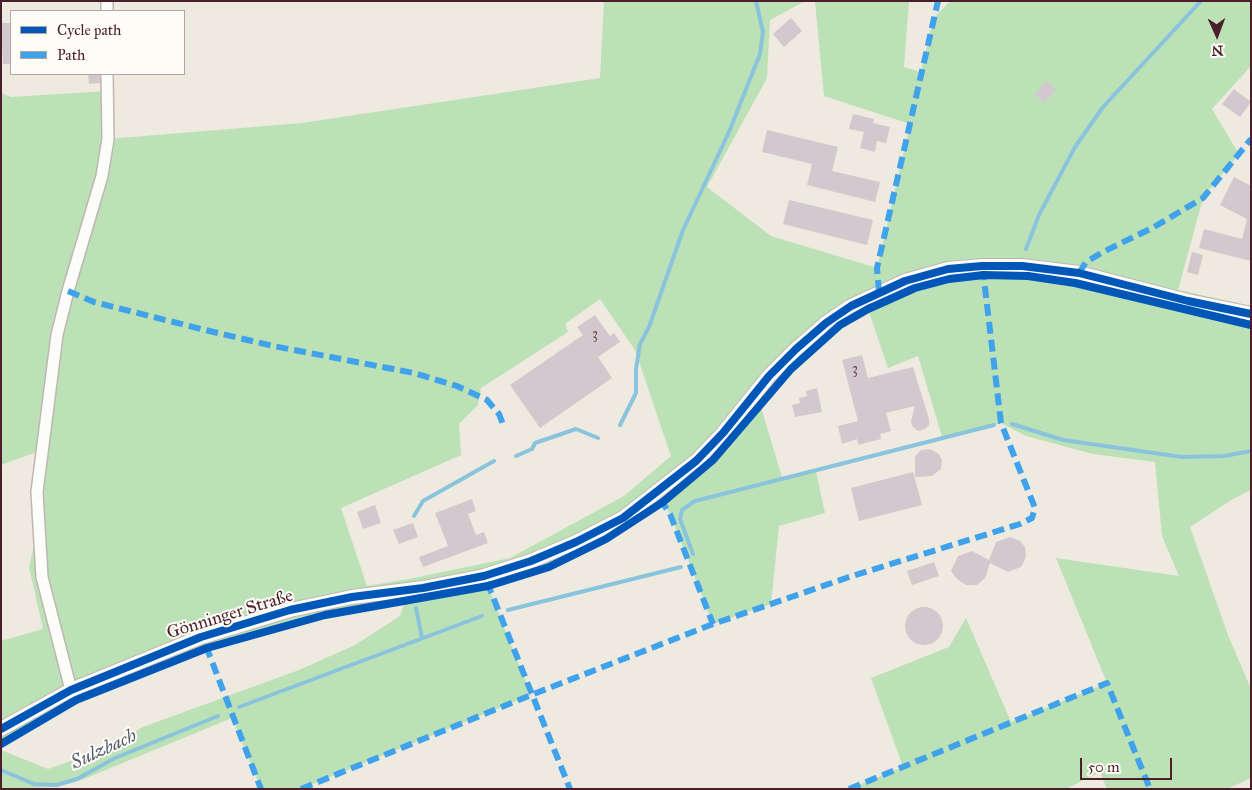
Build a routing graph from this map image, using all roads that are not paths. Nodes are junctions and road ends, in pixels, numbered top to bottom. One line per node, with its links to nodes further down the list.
1 (107, 75): 3 (street)
2 (1251, 314): 3 (street, Gönninger Straße)
3 (73, 695): 4 (street, Gönninger Straße)
4 (1, 730)

